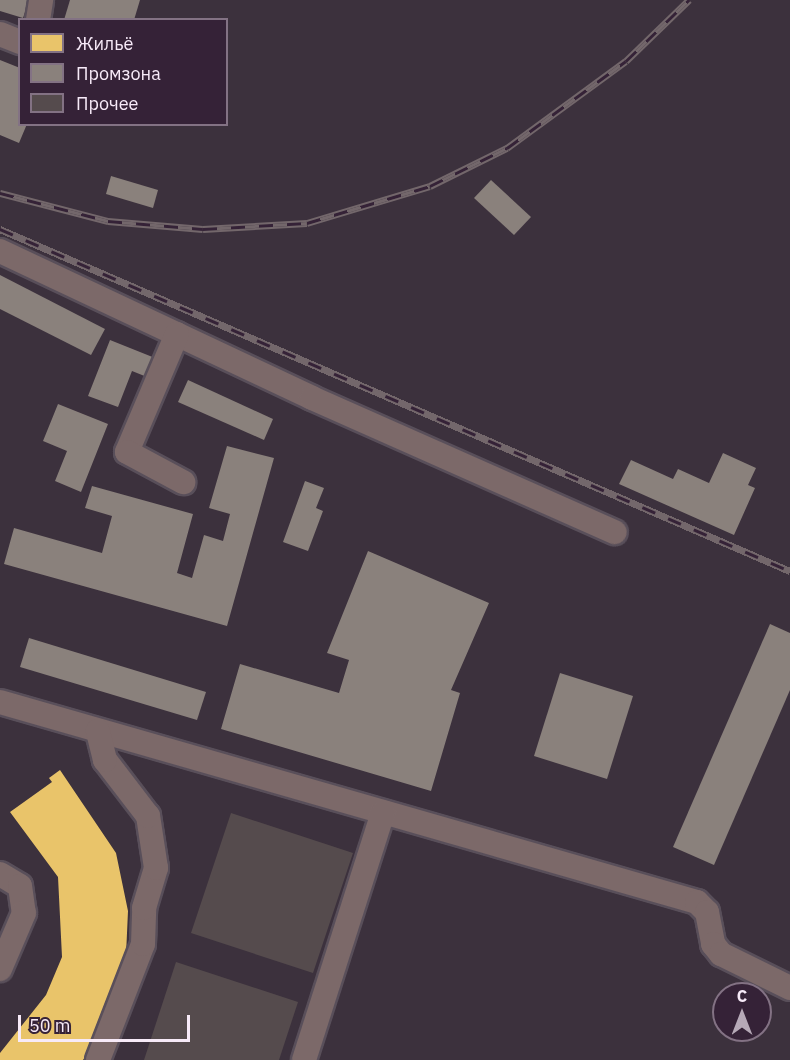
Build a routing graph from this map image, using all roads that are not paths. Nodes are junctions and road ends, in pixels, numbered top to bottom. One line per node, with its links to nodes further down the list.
1 (41, 0): 2 (lane)
2 (38, 18)
3 (0, 34): 4 (lane)
4 (18, 41)
5 (0, 251): 6 (lane)
6 (177, 334): 7 (lane); 8 (lane)
7 (183, 482)
8 (615, 532)
9 (0, 702): 10 (lane)
10 (98, 730): 11 (lane); 15 (lane)
11 (383, 812): 14 (lane); 16 (lane)
12 (0, 874): 13 (lane)
13 (0, 969)
14 (790, 988)
15 (98, 1060)
16 (304, 1060)

